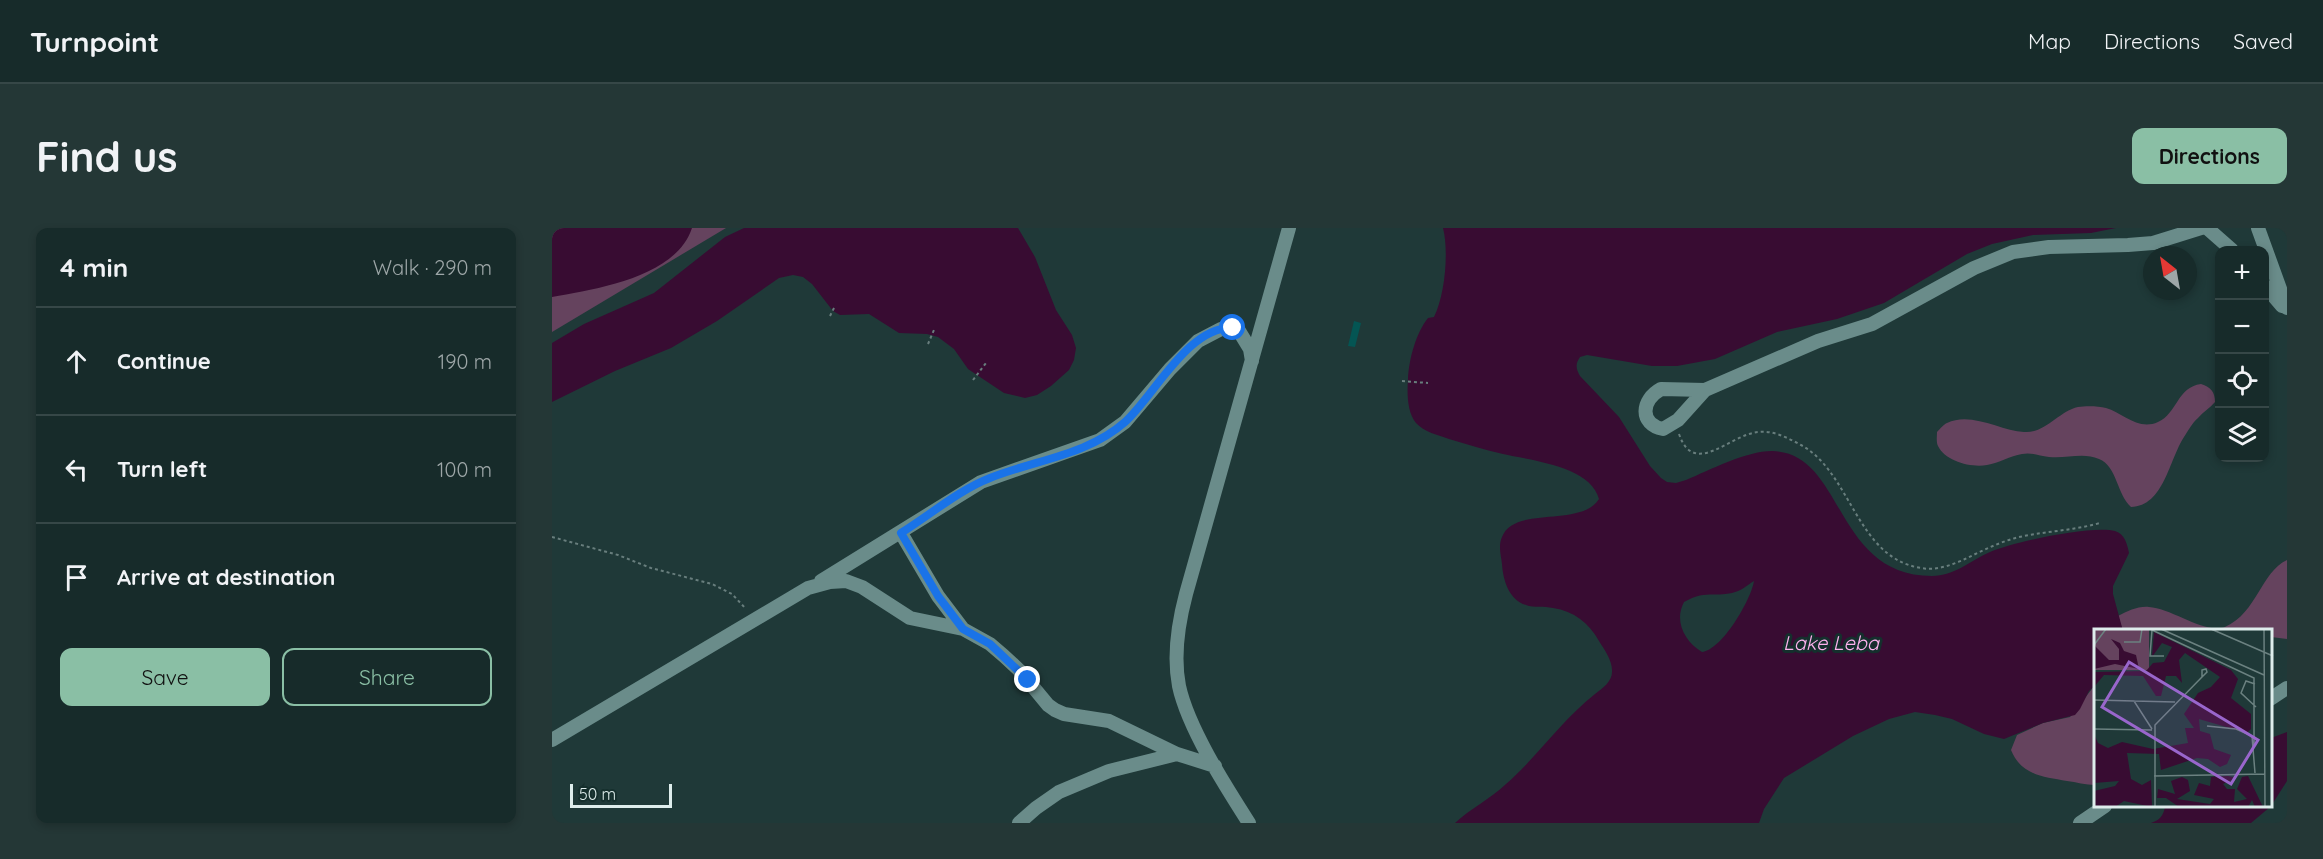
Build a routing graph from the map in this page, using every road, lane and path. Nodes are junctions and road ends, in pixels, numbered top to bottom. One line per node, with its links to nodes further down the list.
1 (1289, 228): 13 (street)
2 (2201, 228): 17 (street)
3 (2207, 228): 5 (street)
4 (2258, 228): 8 (street)
5 (2227, 246)
6 (2269, 290): 8 (street)
7 (835, 306): 9 (path)
8 (2287, 310)
9 (830, 316)
10 (934, 330): 11 (path)
11 (928, 344)
12 (986, 363): 14 (path)
13 (1253, 363): 20 (street); 29 (street)
14 (973, 380)
15 (1402, 381): 16 (path)
16 (1428, 383)
17 (1705, 390): 18 (street); 18 (street)
18 (1675, 423): 19 (path)
19 (2100, 523)
20 (901, 533): 22 (street); 24 (street)
21 (552, 537): 23 (path)
22 (808, 588): 23 (street); 24 (street)
23 (754, 620): 27 (street)
24 (963, 629): 28 (street)
25 (2287, 688): 26 (street)
26 (2272, 698)
27 (552, 740)
28 (1177, 754): 29 (street); 31 (street)
29 (1215, 766): 32 (street)
30 (2103, 808): 33 (street)
31 (1019, 823)
32 (1249, 823)
33 (2080, 823)

